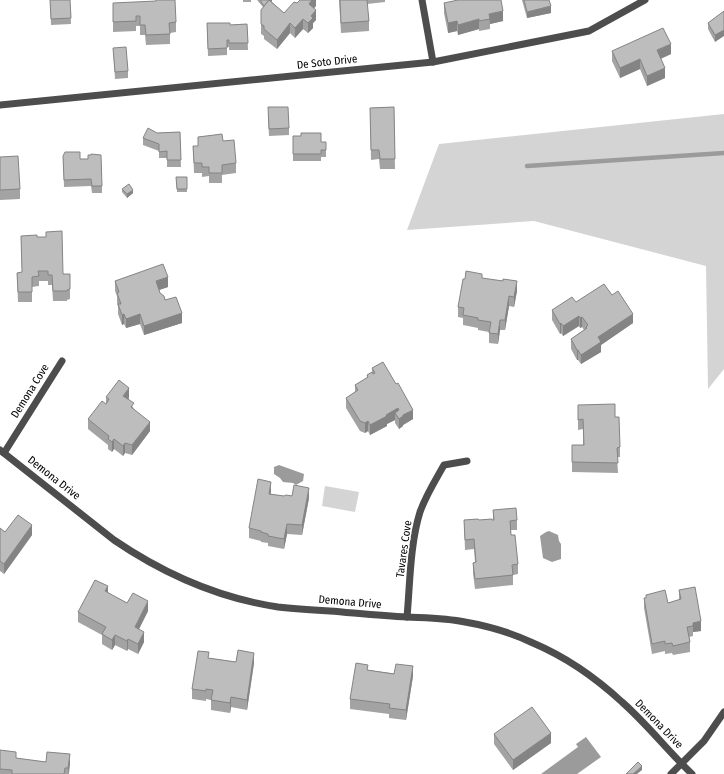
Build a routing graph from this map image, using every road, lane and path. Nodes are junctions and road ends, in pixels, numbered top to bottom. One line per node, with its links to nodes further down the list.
1 (422, 0): 3 (street)
2 (645, 0): 3 (street, De Soto Drive)
3 (432, 62): 4 (street, De Soto Drive)
4 (0, 105)
5 (62, 361): 6 (street, Demona Cove)
6 (2, 452): 8 (street, Demona Drive)
7 (467, 461): 8 (street, Tavares Cove)
8 (407, 617): 10 (street, Demona Drive)
9 (724, 712): 10 (street)
10 (682, 764): 11 (street); 12 (street, Demona Drive)
11 (671, 774)
12 (692, 774)

